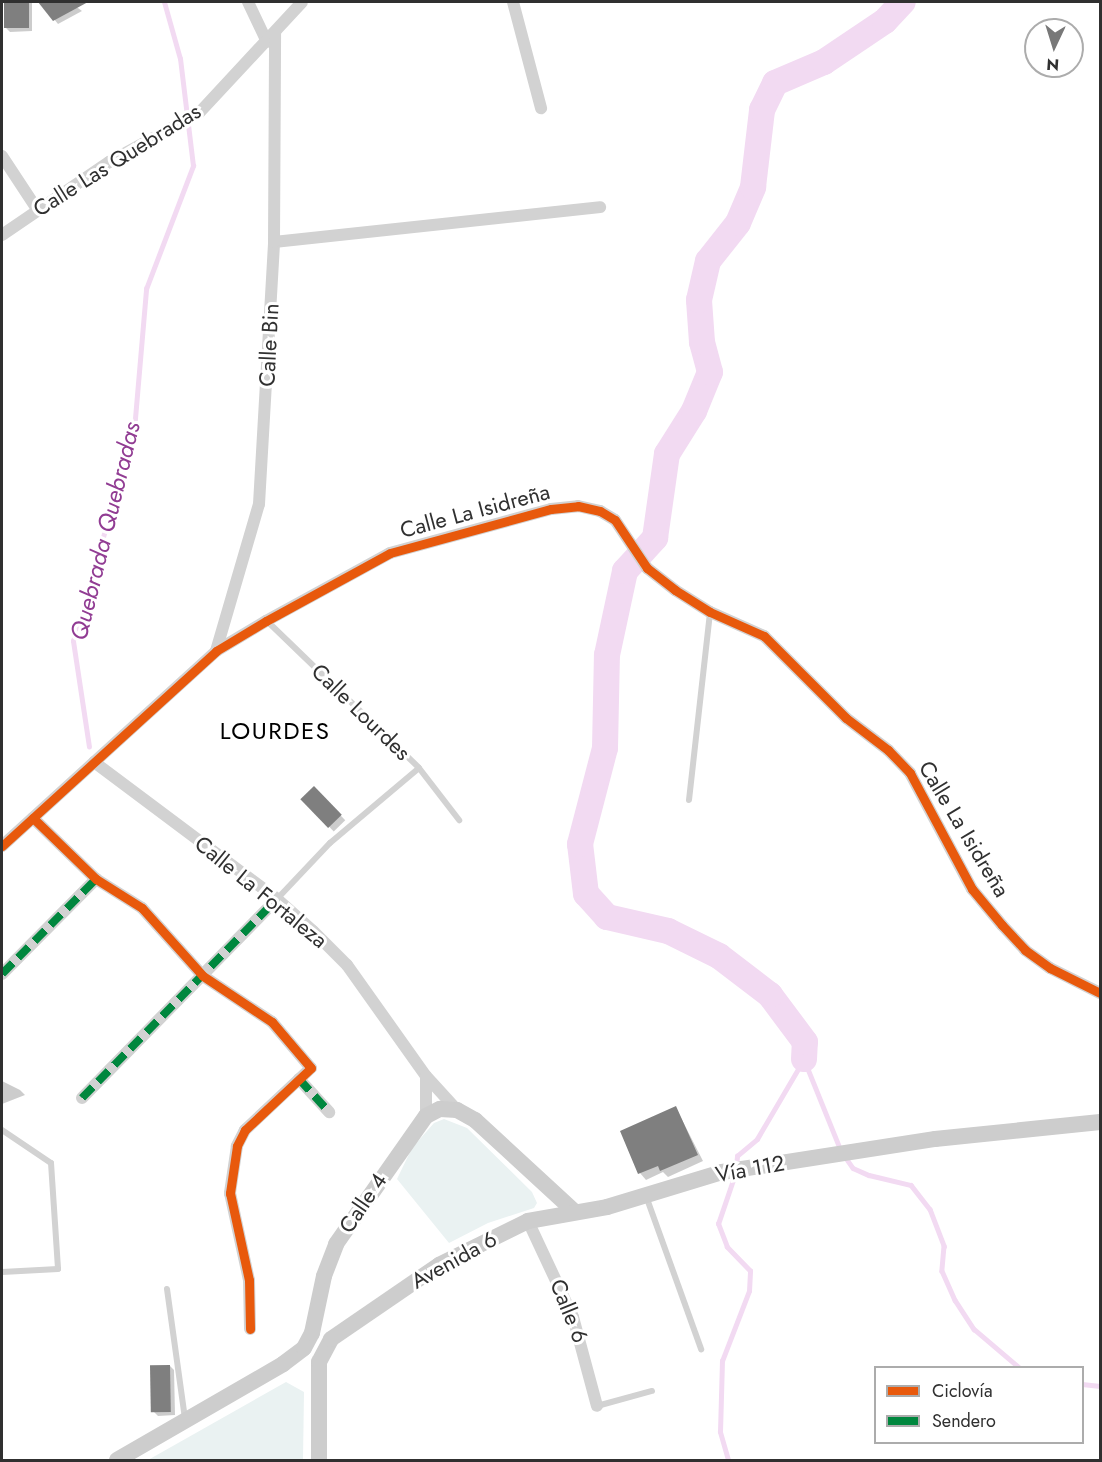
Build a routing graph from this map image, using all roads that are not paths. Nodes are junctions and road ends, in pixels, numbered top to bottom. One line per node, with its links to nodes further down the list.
1 (249, 2): 4 (street)
2 (302, 2): 4 (street, Calle Las Quebradas)
3 (513, 2): 5 (street)
4 (271, 38): 8 (street, Calle Las Quebradas); 10 (street, Calle Bin)
5 (541, 108)
6 (2, 156): 8 (street)
7 (600, 207): 10 (street)
8 (37, 209): 9 (street, Calle Las Quebradas)
9 (2, 235)
10 (274, 242): 13 (street, Calle Bin)
11 (710, 612): 12 (street, Calle La Isidreña); 16 (lane); 24 (street, Calle La Isidreña)
12 (266, 621): 13 (street, Calle La Isidreña); 15 (lane, Calle Lourdes)
13 (216, 651): 14 (street, Calle La Isidreña)
14 (94, 762): 17 (street, Calle La Isidreña); 21 (street, Calle La Fortaleza)
15 (419, 768): 18 (lane); 21 (lane, Calle Lourdes)
16 (689, 800)
17 (33, 818): 19 (street, Calle La Isidreña); 20 (street)
18 (459, 820)
19 (2, 846)
20 (96, 879): 22 (street); 23 (street)
21 (277, 899): 23 (street); 25 (street, Calle La Fortaleza)
22 (2, 974)
23 (204, 976): 26 (street); 27 (street)
24 (1101, 993)
25 (426, 1076): 28 (street, Calle La Fortaleza); 30 (street)
26 (299, 1079): 29 (street); 41 (street)
27 (82, 1098)
28 (457, 1110): 30 (main road); 33 (main road)
29 (329, 1112)
30 (433, 1112): 39 (main road, Calle 4)
31 (1101, 1122): 34 (main road, Vía 112)
32 (2, 1130): 37 (lane)
33 (541, 1181): 35 (main road); 36 (main road)
34 (645, 1195): 35 (main road, Vía 112); 42 (lane)
35 (573, 1210): 36 (main road, Avenida 6)
36 (528, 1221): 40 (main road, Avenida 6); 46 (street, Calle 6)
37 (2, 1272)
38 (167, 1289): 47 (lane)
39 (317, 1316): 40 (main road); 43 (main road)
40 (344, 1327): 44 (main road)
41 (250, 1329)
42 (701, 1349)
43 (296, 1356): 44 (main road); 47 (main road)
44 (319, 1362): 49 (main road)
45 (652, 1391): 46 (lane)
46 (597, 1406)
47 (185, 1423): 48 (main road)
48 (117, 1461)
49 (318, 1461)

